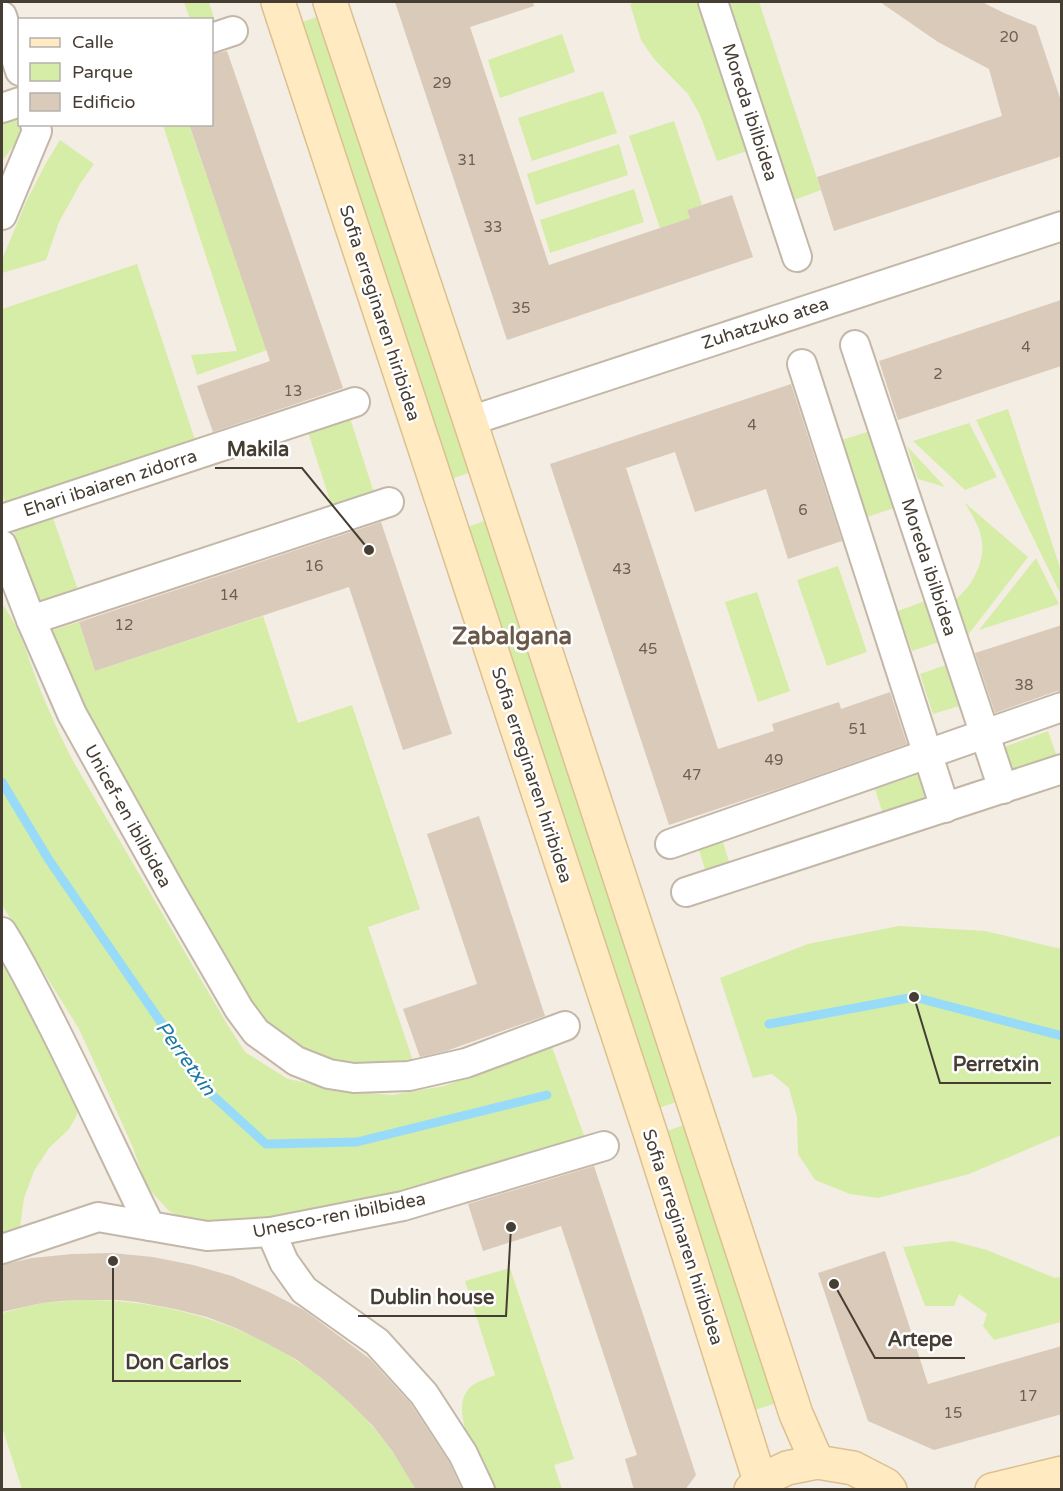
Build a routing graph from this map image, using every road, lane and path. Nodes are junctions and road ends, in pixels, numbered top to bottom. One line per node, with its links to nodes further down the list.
1 (278, 2): 36 (main road, Sofia erreginaren hiribidea)
2 (330, 2): 15 (main road)
3 (713, 2): 11 (street, Moreda ibilbidea)
4 (2, 16): 5 (street)
5 (18, 65)
6 (18, 103): 7 (street)
7 (2, 108)
8 (36, 126): 9 (street)
9 (2, 214)
10 (1062, 226): 15 (street, Zuhatzuko atea)
11 (798, 257)
12 (855, 345): 21 (street, Moreda ibilbidea)
13 (802, 364): 22 (street)
14 (355, 402): 17 (street, Ehari ibaiaren zidorra)
15 (470, 421): 34 (main road)
16 (389, 502): 19 (street)
17 (2, 519)
18 (2, 545): 19 (street, Unicef-en ibilbidea)
19 (31, 620): 29 (street, Unicef-en ibilbidea)
20 (1062, 707): 21 (street)
21 (985, 734): 22 (street); 24 (street, Moreda ibilbidea)
22 (927, 754): 25 (street); 26 (street)
23 (1062, 769): 24 (street)
24 (1003, 789): 25 (street)
25 (945, 808): 27 (street)
26 (670, 844)
27 (686, 892)
28 (2, 932): 31 (street)
29 (565, 1026)
30 (604, 1146): 32 (street, Unesco-ren ibilbidea)
31 (150, 1226): 32 (street, Unesco-ren ibilbidea); 33 (street, Unesco-ren ibilbidea)
32 (271, 1232): 37 (street)
33 (2, 1249)
34 (817, 1462): 36 (main road); 38 (main road)
35 (1062, 1473): 39 (main road)
36 (756, 1485)
37 (480, 1490)
38 (890, 1490)
39 (992, 1490)

